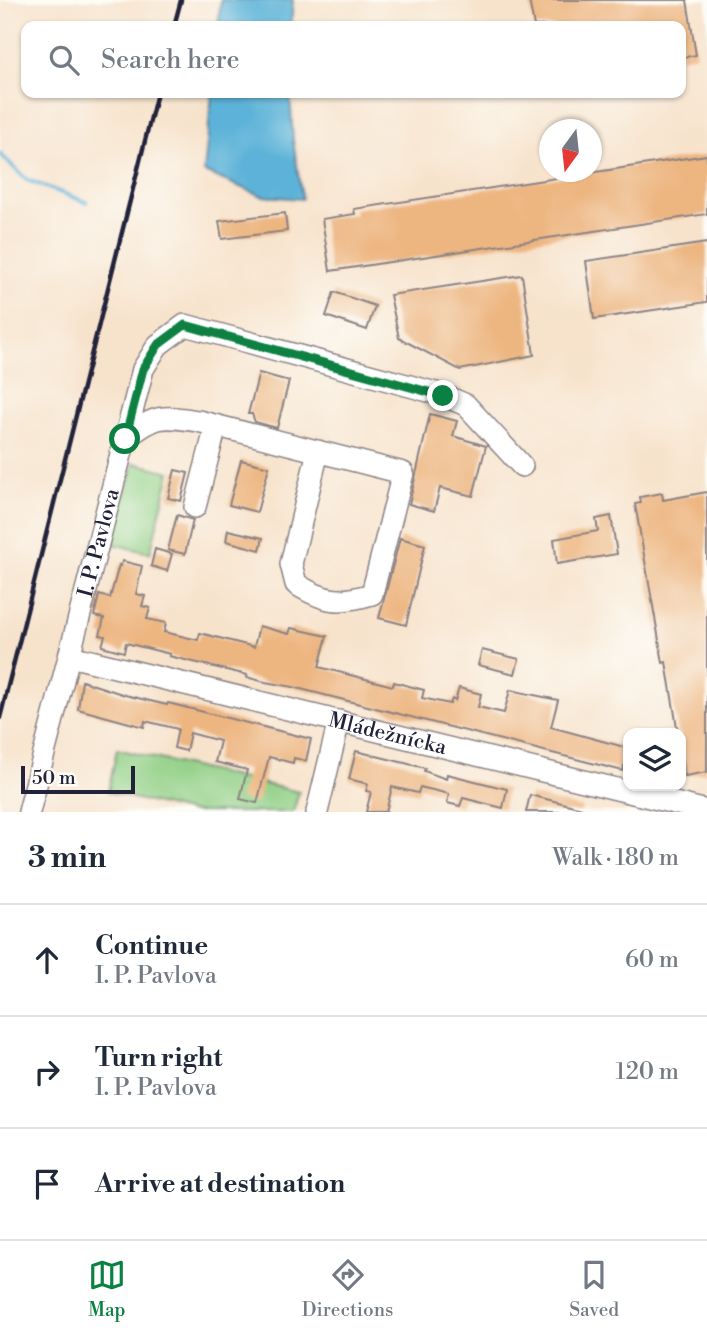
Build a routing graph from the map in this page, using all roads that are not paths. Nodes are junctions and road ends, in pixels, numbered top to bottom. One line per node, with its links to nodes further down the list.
1 (216, 426): 2 (street); 3 (street); 5 (street)
2 (125, 439): 4 (street, I. P. Pavlova); 6 (street, I. P. Pavlova)
3 (318, 452): 3 (street)
4 (522, 466)
5 (195, 507)
6 (70, 656): 7 (street, Mládežnícka); 9 (street, I. P. Pavlova)
7 (339, 720): 8 (street, Mládežnícka); 10 (street)
8 (707, 811)
9 (29, 812)
10 (317, 812)

